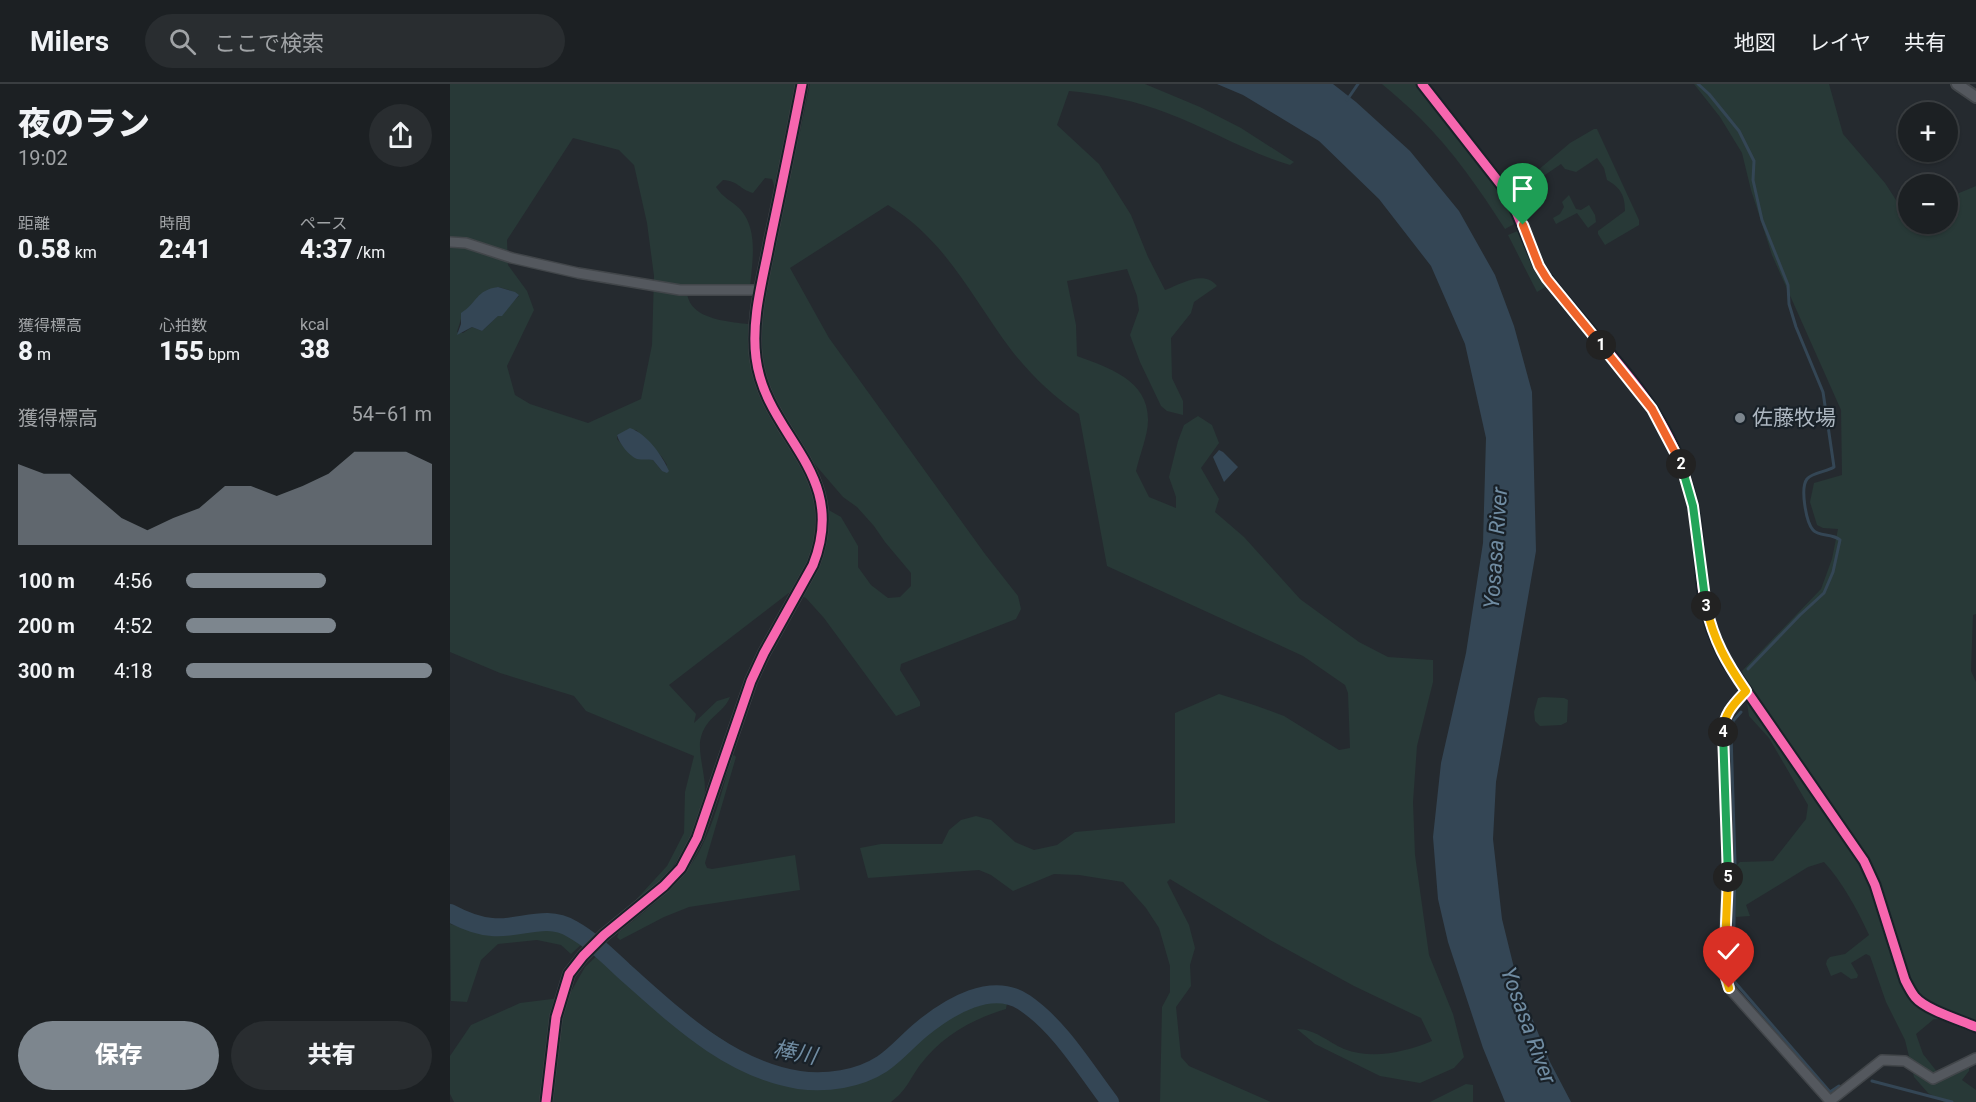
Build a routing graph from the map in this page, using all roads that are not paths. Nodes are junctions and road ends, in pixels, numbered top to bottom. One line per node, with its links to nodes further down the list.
1 (802, 84): 6 (street)
2 (1422, 84): 7 (street)
3 (1957, 84): 4 (street)
4 (1976, 97)
5 (450, 242): 6 (street)
6 (760, 290): 10 (street)
7 (1746, 691): 8 (street); 9 (street)
8 (1976, 1027)
9 (1976, 1058)
10 (546, 1102)

